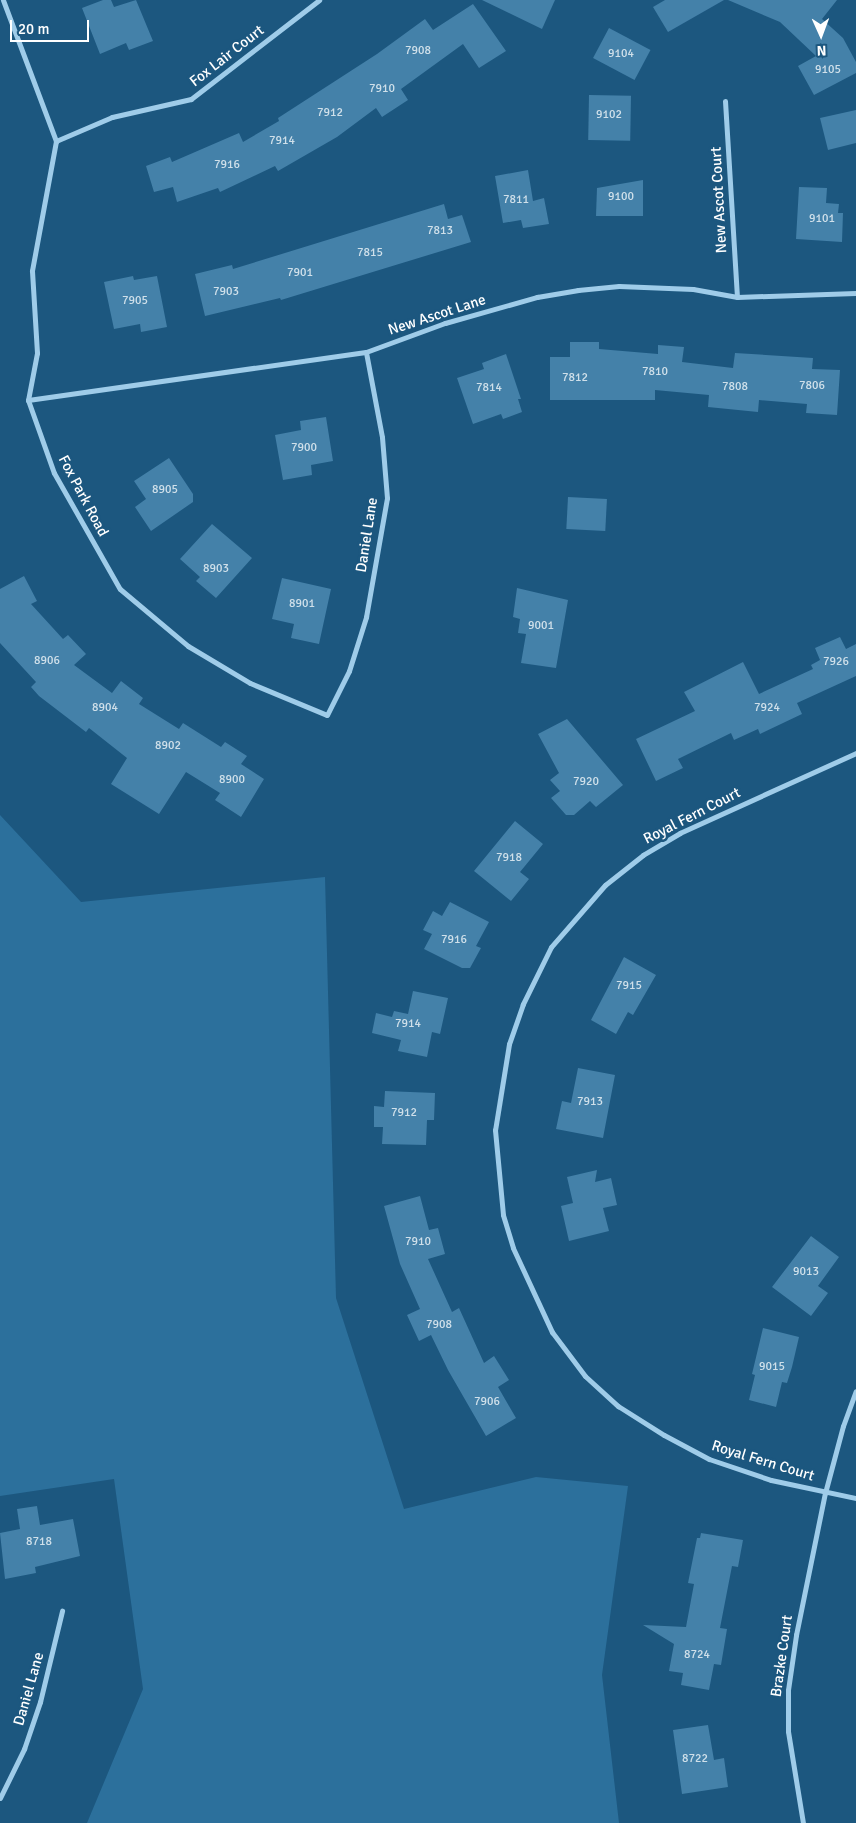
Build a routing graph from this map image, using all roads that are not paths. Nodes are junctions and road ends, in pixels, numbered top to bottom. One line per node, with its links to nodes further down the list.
1 (3, 0): 4 (street)
2 (318, 0): 4 (street, Fox Lair Court)
3 (725, 101): 6 (street, New Ascot Court)
4 (56, 140): 8 (street)
5 (856, 293): 6 (street, New Ascot Lane)
6 (737, 297): 7 (street, New Ascot Lane)
7 (366, 352): 8 (street, New Ascot Lane); 9 (street, Daniel Lane)
8 (28, 400): 9 (street, Fox Park Road)
9 (327, 715)
10 (856, 753): 12 (street, Royal Fern Court)
11 (856, 1391): 12 (street, Brazke Court)
12 (825, 1493): 13 (street, Royal Fern Court); 16 (street, Brazke Court)
13 (856, 1498)
14 (62, 1611): 15 (street, Daniel Lane)
15 (0, 1798)
16 (803, 1823)

